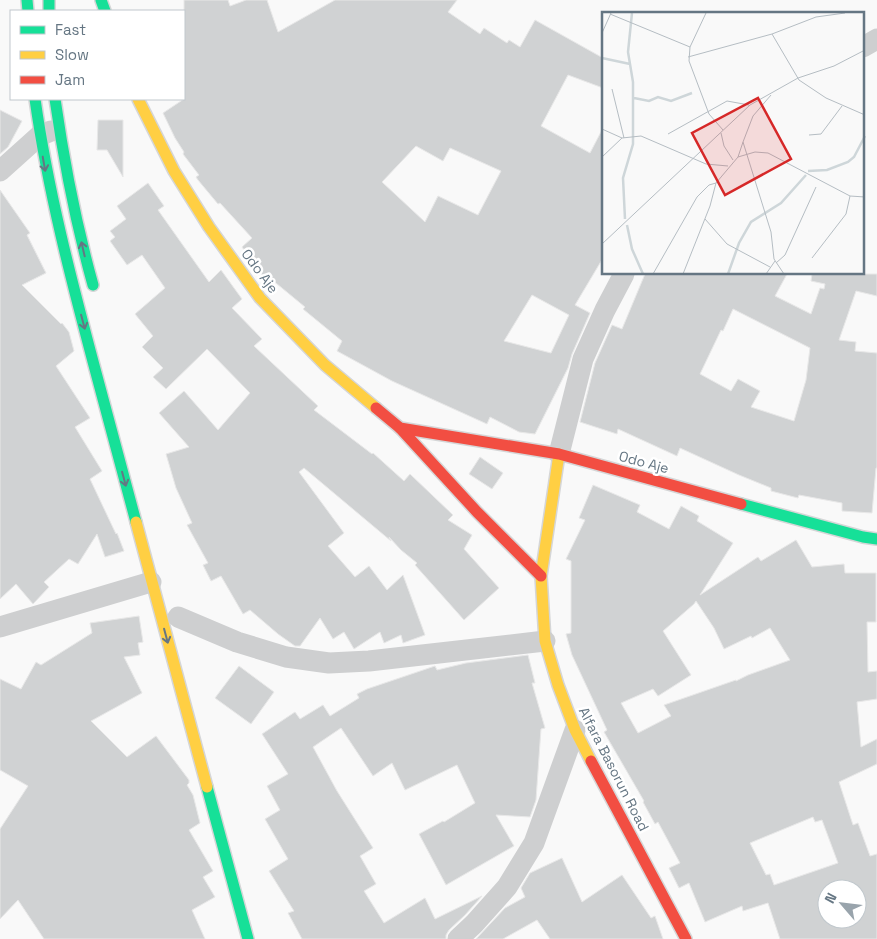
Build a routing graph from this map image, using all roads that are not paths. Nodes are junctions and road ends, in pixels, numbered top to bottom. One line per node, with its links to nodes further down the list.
1 (877, 39): 2 (street)
2 (864, 46)
3 (35, 100): 7 (main road)
4 (55, 100): 6 (main road)
5 (138, 100): 11 (main road, Odo Aje)
6 (59, 126): 7 (street); 10 (main road, one-way to 6)
7 (39, 136): 8 (street); 15 (main road, one-way to 15)
8 (0, 171)
9 (623, 275): 12 (street)
10 (95, 294)
11 (400, 428): 12 (main road, Odo Aje); 14 (main road, Odo Aje)
12 (559, 454): 13 (main road, Odo Aje); 14 (main road, Alfara Basorun Road)
13 (877, 539)
14 (541, 576): 18 (main road, Alfara Basorun Road)
15 (151, 582): 17 (street); 20 (main road, one-way to 20)
16 (178, 617): 18 (street)
17 (0, 627)
18 (545, 642): 19 (main road, Alfara Basorun Road)
19 (575, 730): 21 (street); 22 (main road, Alfara Basorun Road)
20 (248, 939)
21 (458, 939)
22 (686, 939)

